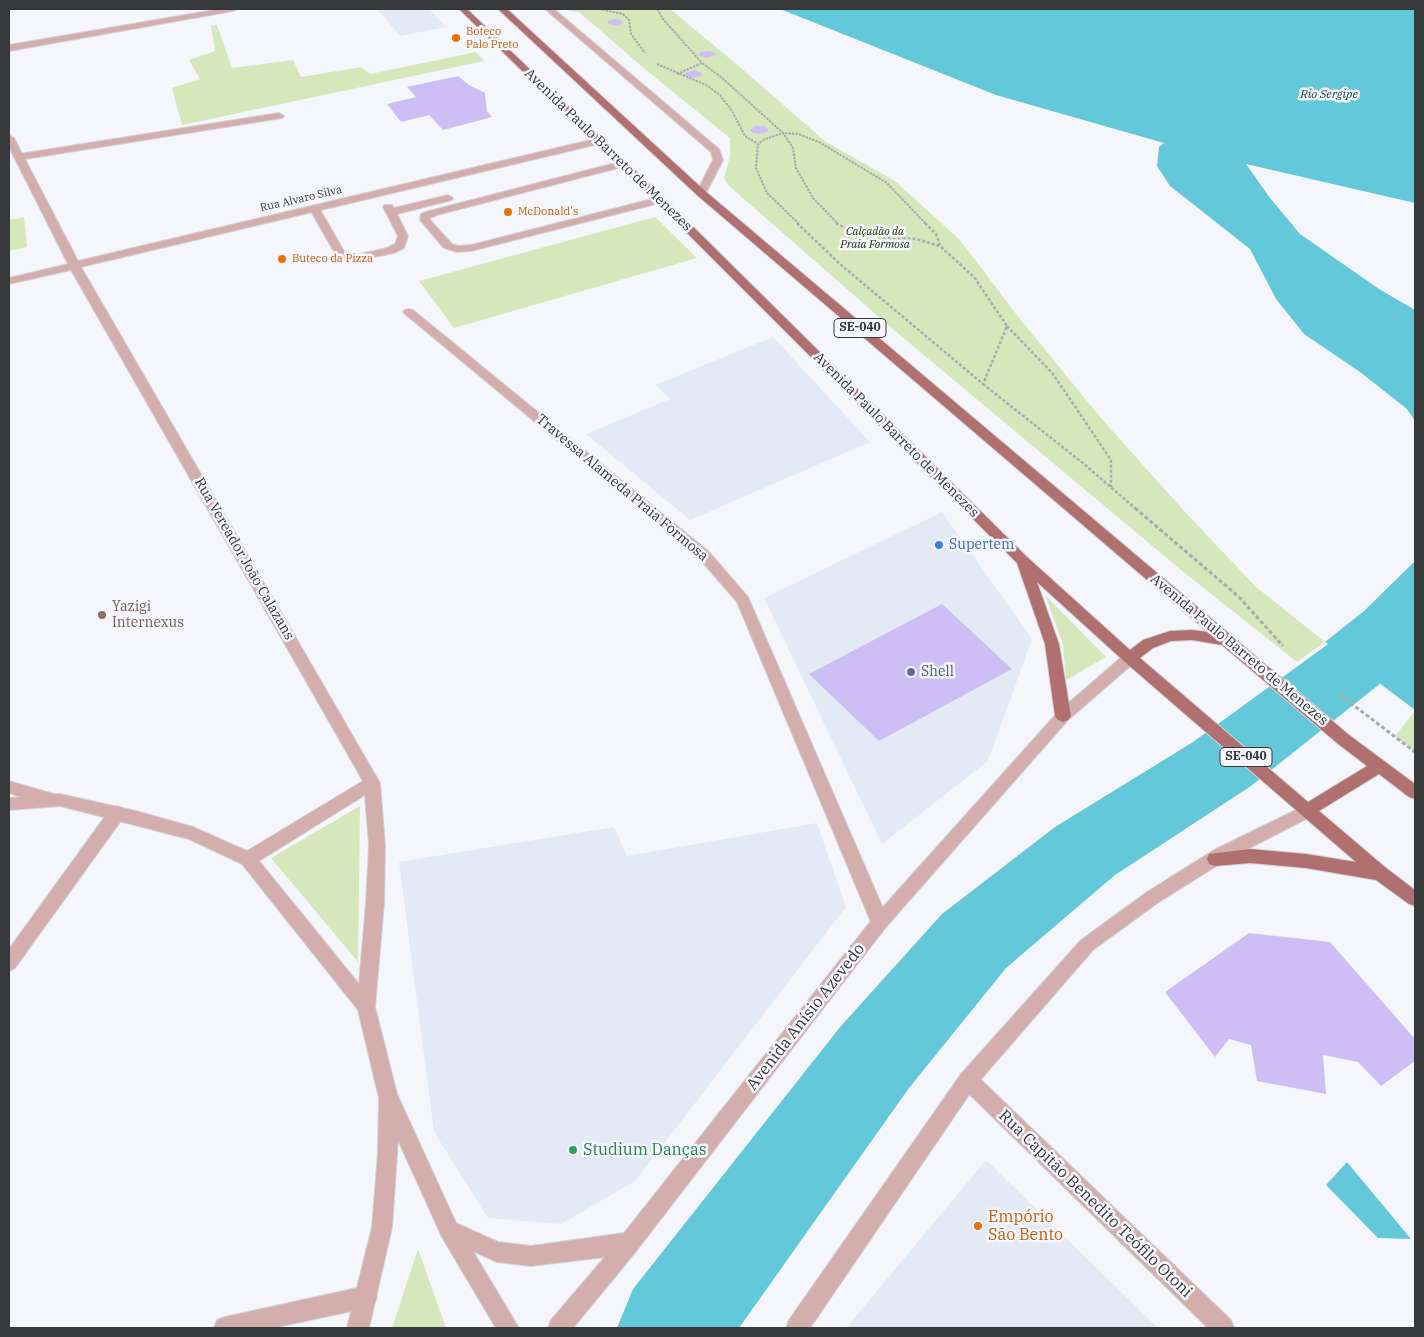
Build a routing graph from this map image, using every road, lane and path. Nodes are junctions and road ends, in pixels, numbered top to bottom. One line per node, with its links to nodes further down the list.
1 (233, 9): 7 (street)
2 (463, 9): 15 (main road, Avenida Paulo Barreto de Menezes / SE-040)
3 (502, 9): 20 (main road, Avenida Paulo Barreto de Menezes / SE-040)
4 (549, 9): 20 (street)
5 (599, 9): 8 (path)
6 (657, 9): 9 (path)
7 (9, 48)
8 (645, 54)
9 (702, 63): 11 (path); 13 (path)
10 (656, 64): 11 (path)
11 (677, 74): 16 (path)
12 (279, 116): 17 (street)
13 (783, 133): 16 (path); 23 (path); 23 (path)
14 (9, 138): 17 (street, Rua Vereador João Calazans)
15 (599, 141): 18 (main road, Avenida Paulo Barreto de Menezes / SE-040); 22 (street, Rua Alvaro Silva)
16 (758, 144): 28 (path)
17 (19, 157): 24 (street, Rua Vereador João Calazans)
18 (623, 164): 19 (street); 21 (main road, Avenida Paulo Barreto de Menezes / SE-040)
19 (548, 183): 21 (street); 22 (street)
20 (701, 193): 31 (main road, Avenida Paulo Barreto de Menezes / SE-040)
21 (660, 200): 30 (main road, Avenida Paulo Barreto de Menezes / SE-040)
22 (314, 208): 24 (street, Rua Alvaro Silva)
23 (940, 246): 27 (path)
24 (74, 265): 25 (street, Rua Alvaro Silva); 38 (street, Rua Vereador João Calazans)
25 (9, 281)
26 (410, 312): 49 (street, Travessa Alameda Praia Formosa)
27 (1007, 326): 28 (path); 29 (path)
28 (983, 384): 29 (path)
29 (1112, 488): 32 (path)
30 (1022, 560): 33 (main road, Avenida Paulo Barreto de Menezes / SE-040); 35 (main road)
31 (1226, 640): 33 (main road); 37 (main road, Avenida Paulo Barreto de Menezes / SE-040)
32 (1275, 644)
33 (1130, 658): 35 (street, Avenida Anísio Azevedo); 43 (main road, Avenida Paulo Barreto de Menezes / SE-040)
34 (1334, 690): 36 (path)
35 (1063, 716): 49 (street, Avenida Anísio Azevedo)
36 (1415, 752)
37 (1378, 767): 40 (main road, Avenida Paulo Barreto de Menezes / SE-040); 43 (main road)
38 (372, 782): 45 (street); 51 (street, Rua Vereador João Calazans)
39 (9, 787): 41 (street)
40 (1415, 793)
41 (60, 800): 42 (street, Rua Vereador João Calazans); 44 (street, Rua Vereador João Calazans)
42 (9, 804)
43 (1308, 810): 46 (street); 47 (main road, Avenida Paulo Barreto de Menezes / SE-040)
44 (117, 813): 45 (street, Rua Vereador João Calazans); 50 (street)
45 (248, 859): 51 (street, Rua Vereador João Calazans)
46 (1215, 859): 47 (main road); 52 (street)
47 (1380, 873): 48 (main road, Avenida Paulo Barreto de Menezes / SE-040)
48 (1415, 899)
49 (880, 922): 55 (street, Avenida Anísio Azevedo)
50 (9, 963)
51 (366, 1007): 53 (street, Rua Vereador João Calazans)
52 (968, 1080): 61 (street); 62 (street, Rua Capitão Benedito Teófilo Otoni)
53 (387, 1095): 54 (street, Rua Vereador João Calazans); 56 (street, Rua Vereador João Calazans)
54 (448, 1230): 55 (street); 59 (street, Rua Vereador João Calazans)
55 (630, 1243): 60 (street, Avenida Anísio Azevedo)
56 (366, 1297): 57 (street); 58 (street, Rua Vereador João Calazans)
57 (225, 1328)
58 (358, 1328)
59 (508, 1328)
60 (559, 1328)
61 (797, 1328)
62 (1223, 1328)

